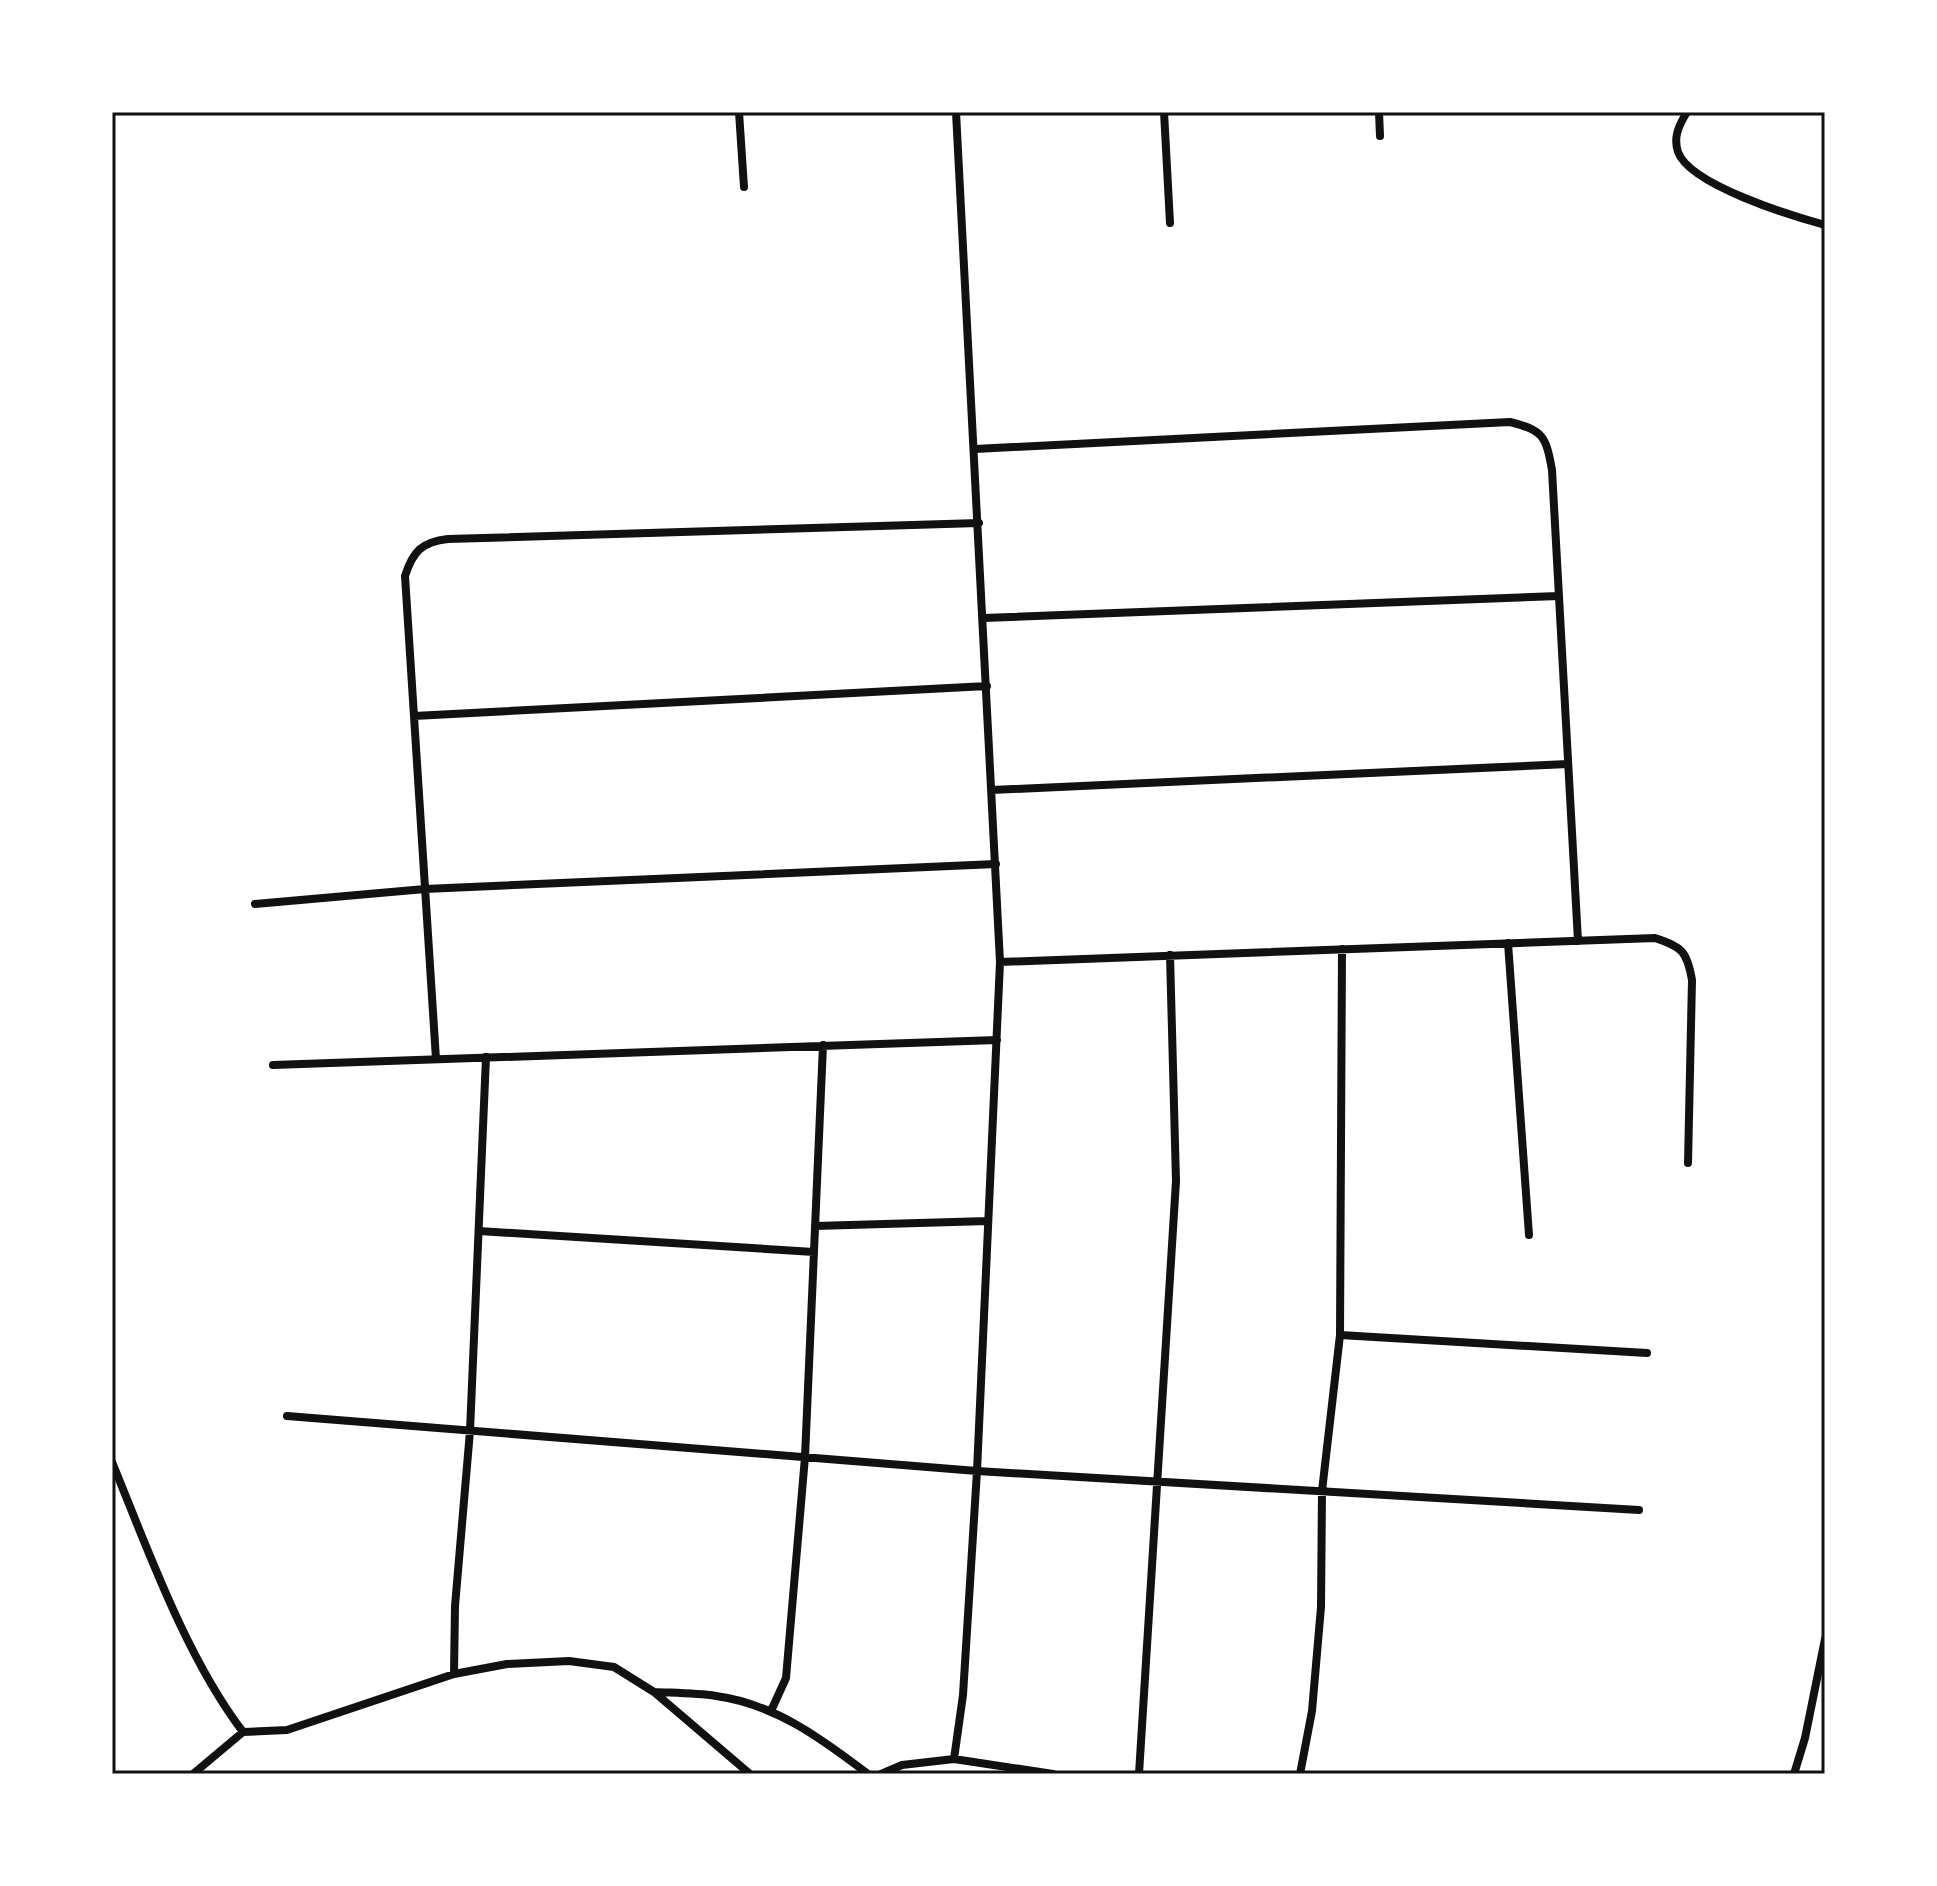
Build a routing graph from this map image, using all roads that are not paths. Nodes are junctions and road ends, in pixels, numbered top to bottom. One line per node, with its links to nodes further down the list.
1 (739, 112): 7 (street)
2 (956, 112): 10 (street)
3 (1164, 112): 8 (street)
4 (1379, 112): 6 (street)
5 (1687, 112): 9 (street)
6 (1380, 136)
7 (744, 187)
8 (1170, 223)
9 (1825, 225)
10 (975, 449): 11 (street); 12 (street)
11 (979, 523): 13 (street); 15 (street)
12 (1559, 596): 13 (street); 16 (street)
13 (983, 618): 14 (street)
14 (987, 686): 15 (street); 17 (street)
15 (414, 716): 19 (street)
16 (1568, 764): 17 (street); 21 (street)
17 (992, 790): 18 (street)
18 (996, 864): 19 (street); 25 (street)
19 (425, 889): 20 (street); 29 (street)
20 (255, 904)
21 (1578, 941): 22 (street); 31 (street)
22 (1508, 943): 23 (street); 35 (street)
23 (1342, 949): 24 (street); 37 (street)
24 (1170, 955): 25 (street); 44 (street)
25 (1000, 962): 26 (street)
26 (997, 1040): 27 (street); 32 (street)
27 (823, 1045): 28 (street); 33 (street)
28 (486, 1057): 29 (street); 34 (street)
29 (436, 1059): 30 (street)
30 (273, 1065)
31 (1688, 1163)
32 (988, 1221): 33 (street); 43 (street)
33 (815, 1226): 36 (street)
34 (479, 1231): 36 (street); 40 (street)
35 (1529, 1235)
36 (814, 1252): 41 (street)
37 (1340, 1335): 38 (street); 45 (street)
38 (1647, 1353)
39 (287, 1416): 40 (street)
40 (470, 1431): 41 (street); 48 (street)
41 (805, 1457): 43 (street); 50 (street)
42 (112, 1462): 51 (street)
43 (977, 1471): 44 (street); 52 (street)
44 (1156, 1482): 45 (street); 58 (street)
45 (1322, 1491): 46 (street); 59 (street)
46 (1639, 1510)
47 (1825, 1639): 60 (street)
48 (454, 1674): 49 (street); 51 (street)
49 (654, 1692): 50 (street); 54 (street)
50 (771, 1711): 55 (street)
51 (243, 1732): 53 (street)
52 (954, 1759): 56 (street); 57 (street)
53 (193, 1774)
54 (750, 1774)
55 (868, 1774)
56 (881, 1774)
57 (1053, 1774)
58 (1139, 1774)
59 (1300, 1774)
60 (1794, 1774)

